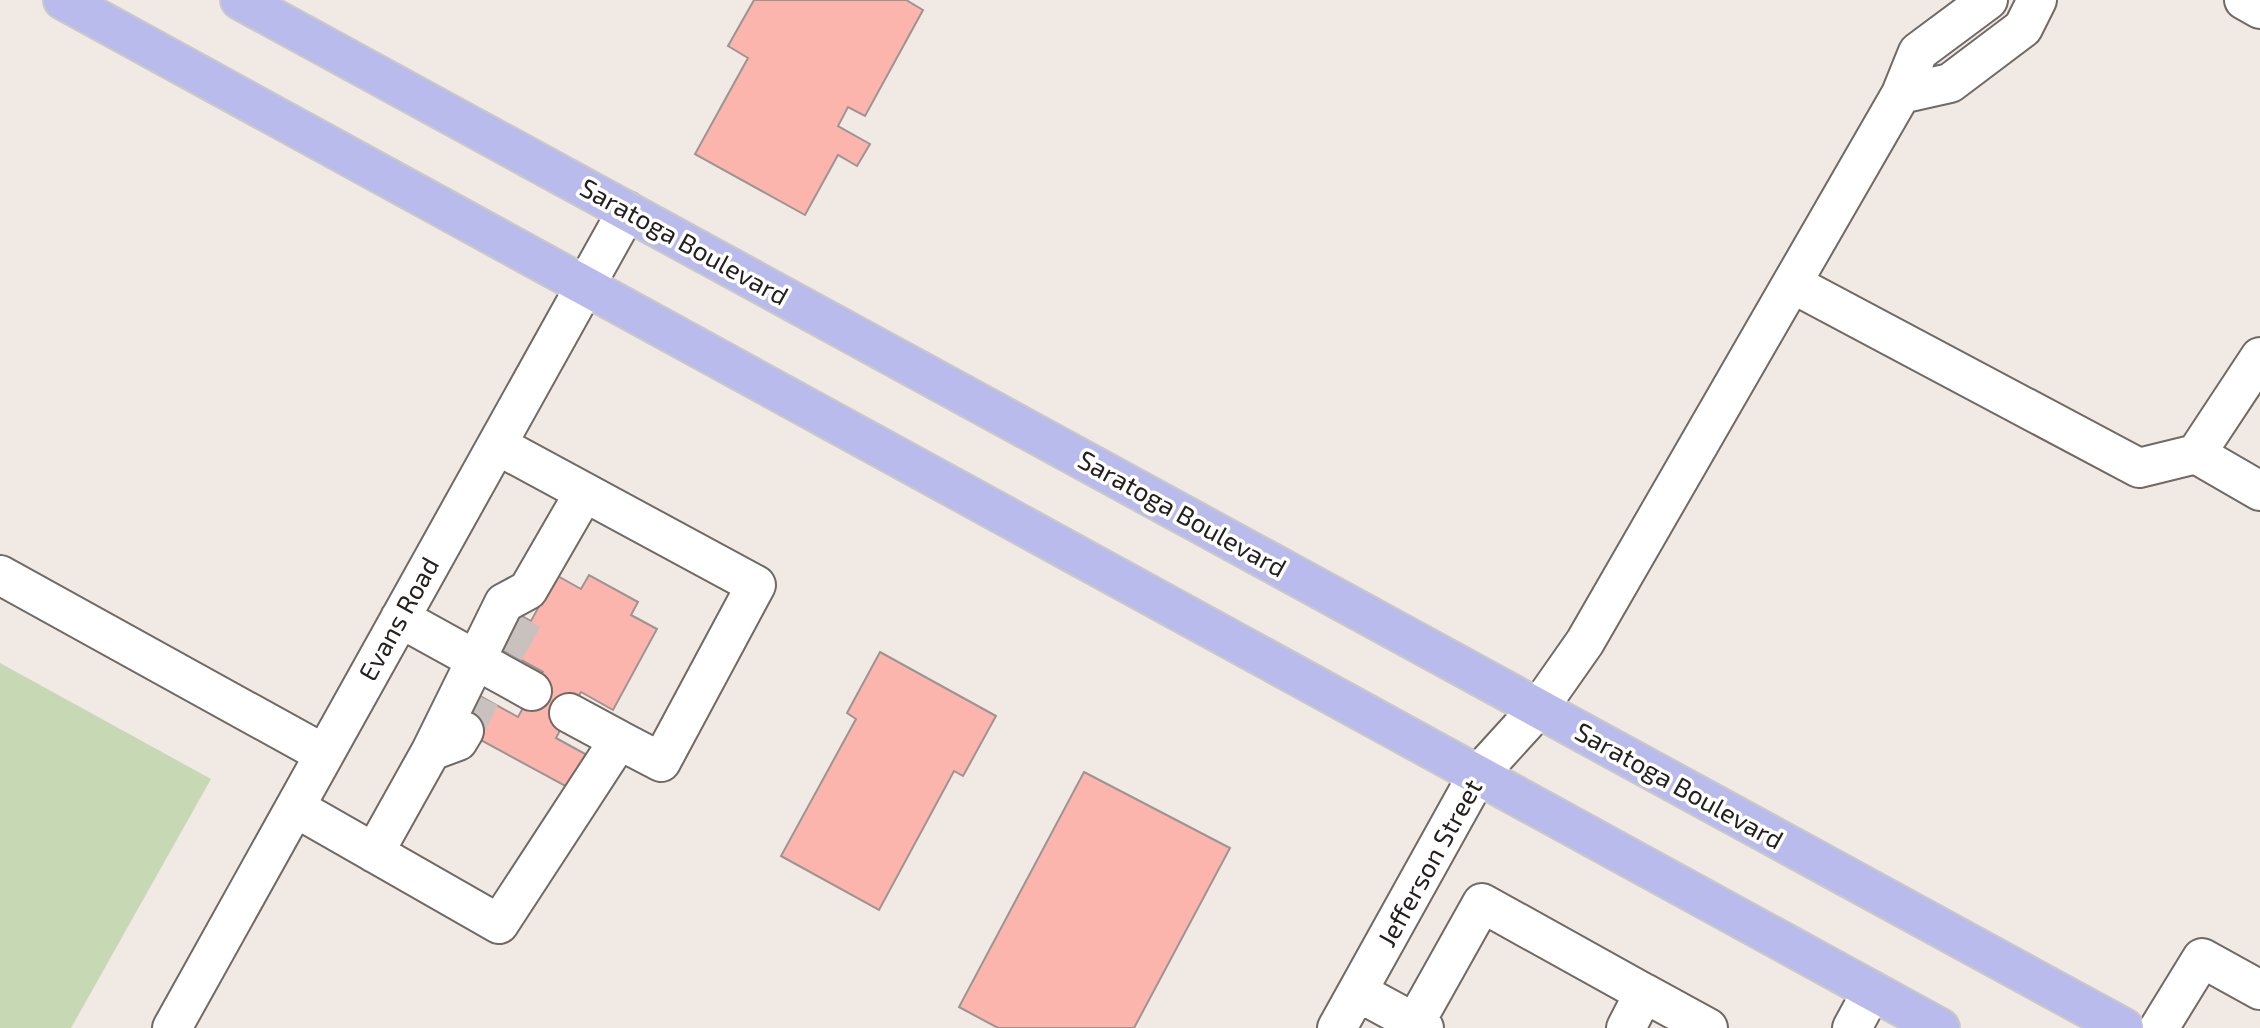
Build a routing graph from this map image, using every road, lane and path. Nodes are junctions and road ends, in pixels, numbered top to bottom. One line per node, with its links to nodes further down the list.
1 (63, 0): 10 (main road)
2 (240, 0): 8 (main road, Saratoga Boulevard)
3 (1989, 0): 7 (street, Jefferson Street)
4 (2037, 0): 7 (street)
5 (2244, 0): 6 (street)
6 (2260, 9)
7 (1901, 94): 9 (street, Jefferson Street)
8 (627, 211): 10 (street, Evans Road); 20 (main road, Saratoga Boulevard)
9 (1793, 284): 13 (street); 20 (street, Jefferson Street)
10 (586, 285): 12 (street, Evans Road); 26 (main road)
11 (2254, 381): 13 (street)
12 (496, 445): 15 (street); 17 (street, Evans Road)
13 (2196, 454): 14 (street)
14 (2260, 491)
15 (584, 493): 18 (street); 23 (street)
16 (0, 575): 25 (street)
17 (400, 618): 18 (street); 25 (street, Evans Road)
18 (489, 669): 19 (street); 24 (street)
19 (532, 691)
20 (1538, 709): 26 (street, Jefferson Street); 40 (main road, Saratoga Boulevard)
21 (569, 713): 23 (street)
22 (464, 731): 24 (street)
23 (619, 740): 28 (street)
24 (430, 751): 28 (street)
25 (324, 754): 27 (street, Evans Road)
26 (1477, 776): 30 (main road); 31 (street, Jefferson Street)
27 (296, 808): 28 (street); 34 (street, Evans Road)
28 (374, 852)
29 (2260, 990): 41 (street)
30 (1872, 991): 38 (street); 39 (main road)
31 (1358, 992): 33 (street); 35 (street, Jefferson Street)
32 (1644, 993): 33 (street); 36 (street); 37 (street)
33 (1417, 1026)
34 (172, 1028)
35 (1338, 1028)
36 (1626, 1028)
37 (1708, 1028)
38 (1852, 1028)
39 (1941, 1028)
40 (2124, 1028)
41 (2159, 1028)

